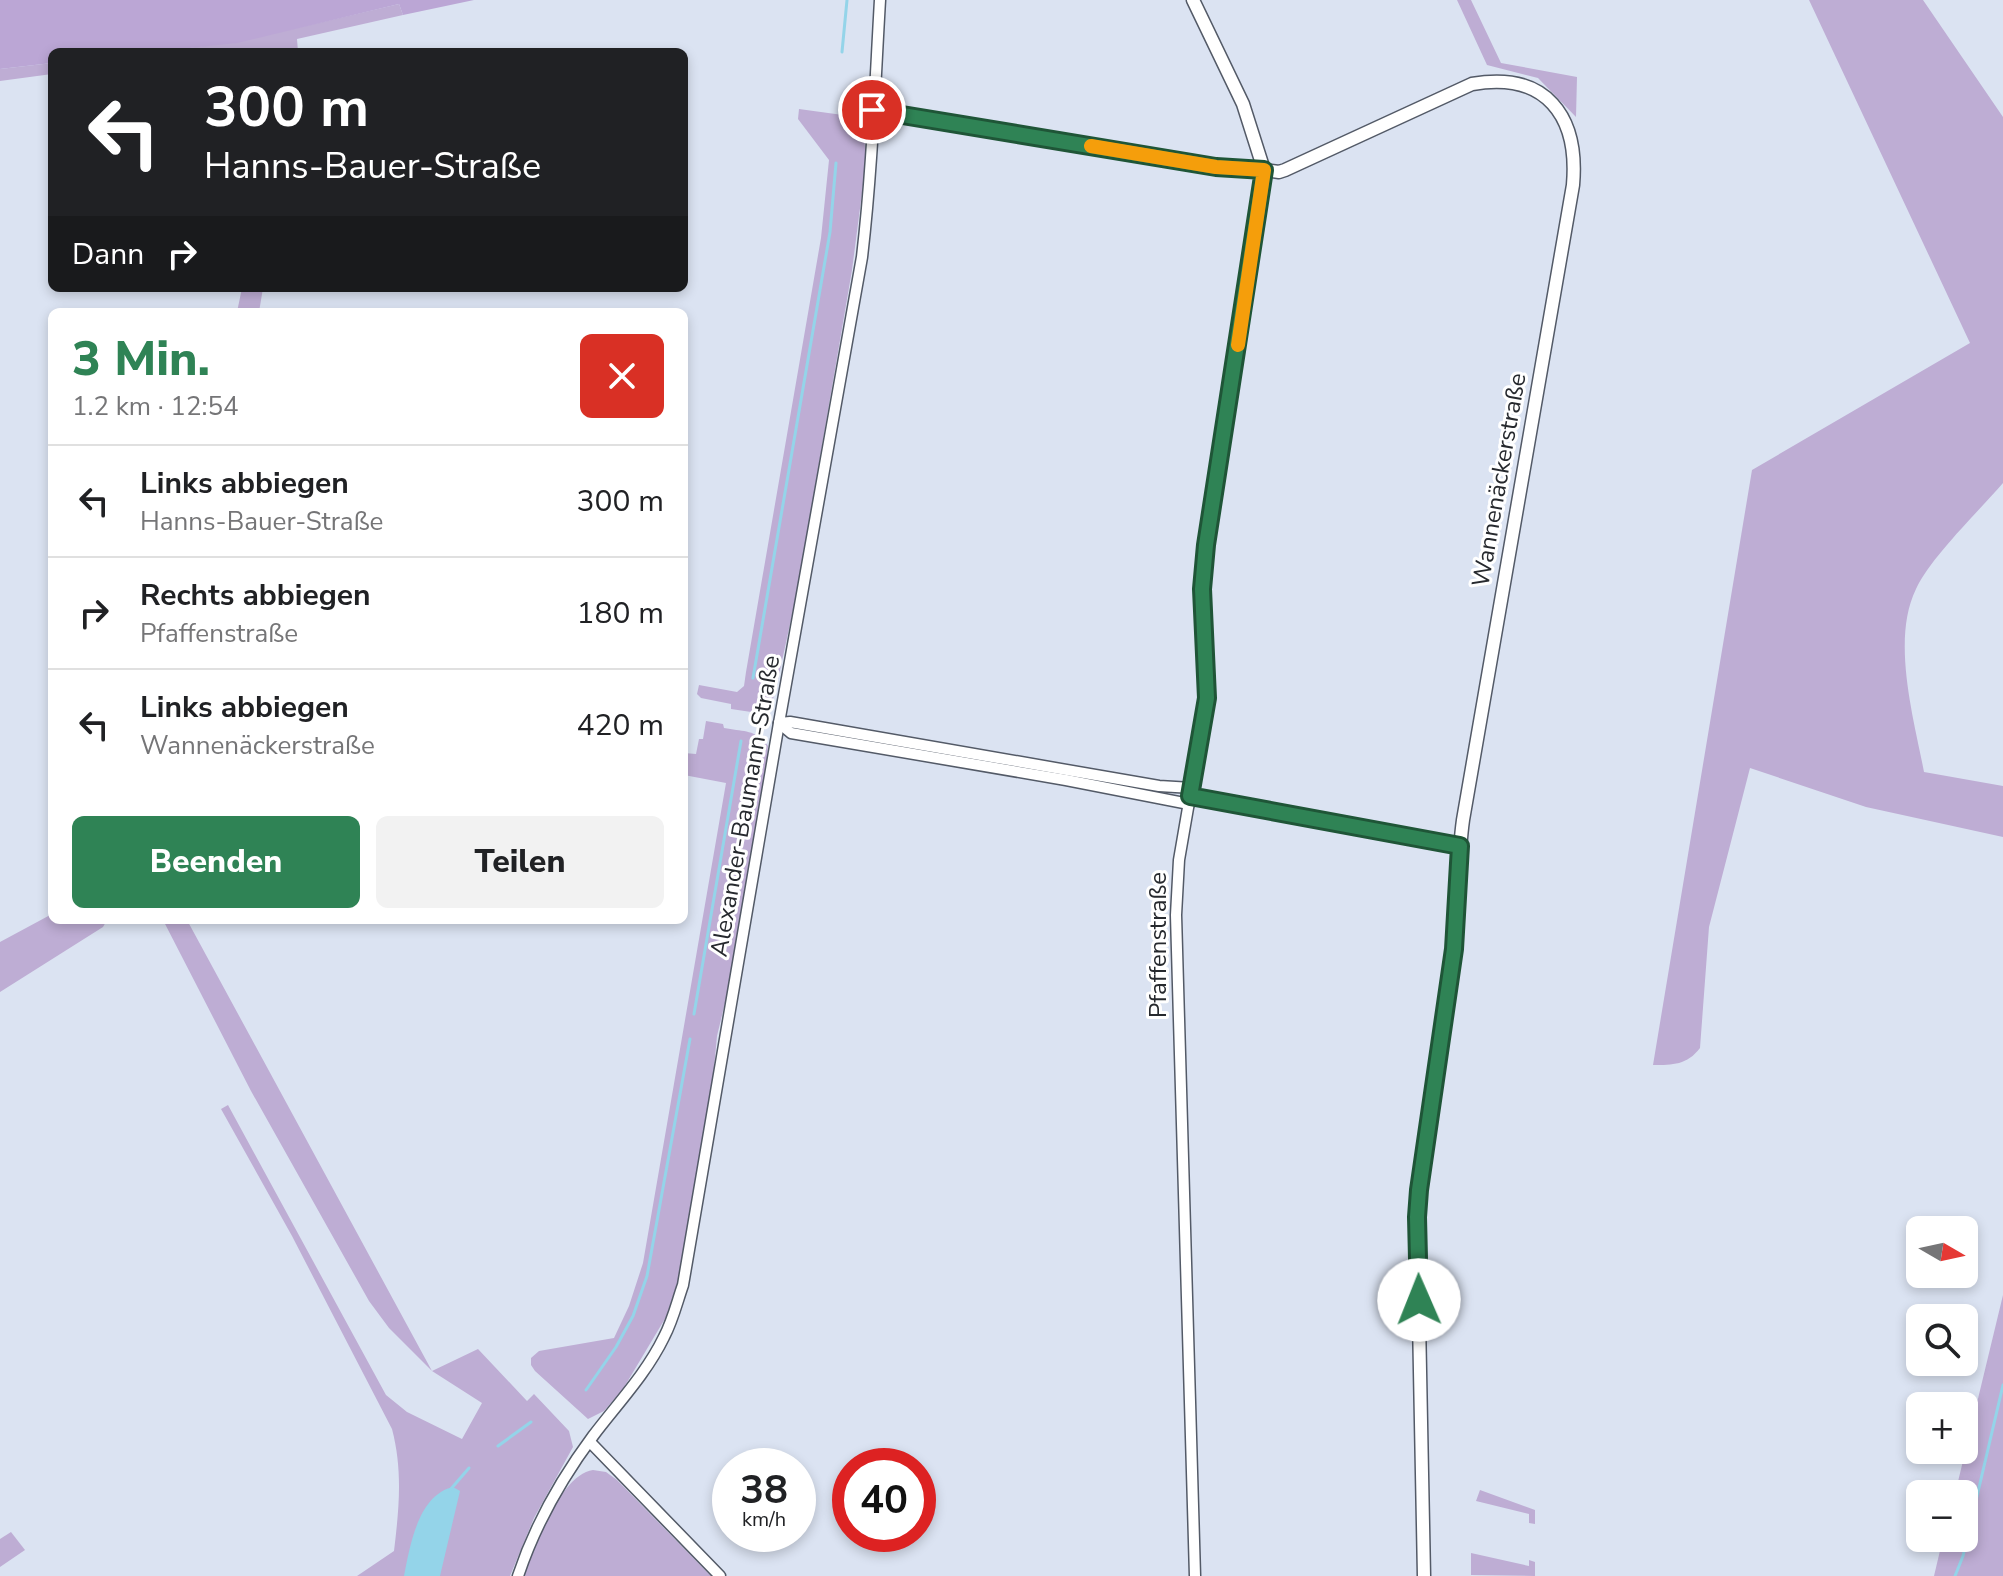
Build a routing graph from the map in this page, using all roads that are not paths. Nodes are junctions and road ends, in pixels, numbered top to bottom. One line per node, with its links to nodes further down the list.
1 (880, 0): 3 (street, Alexander-Baumann-Straße)
2 (1193, 0): 4 (street, Pfaffenstraße)
3 (872, 110): 4 (street, Wannenäckerstraße); 5 (street, Alexander-Baumann-Straße)
4 (1264, 170): 7 (street, Pfaffenstraße); 8 (street, Wannenäckerstraße)
5 (779, 723): 6 (street); 9 (street, Alexander-Baumann-Straße)
6 (1067, 775): 7 (street); 7 (street)
7 (1190, 796): 8 (street); 12 (street, Pfaffenstraße)
8 (1460, 846): 13 (street, Wannenäckerstraße)
9 (590, 1442): 10 (street, Alexander-Baumann-Straße); 11 (street)
10 (518, 1576)
11 (720, 1576)
12 (1195, 1576)
13 (1424, 1576)

